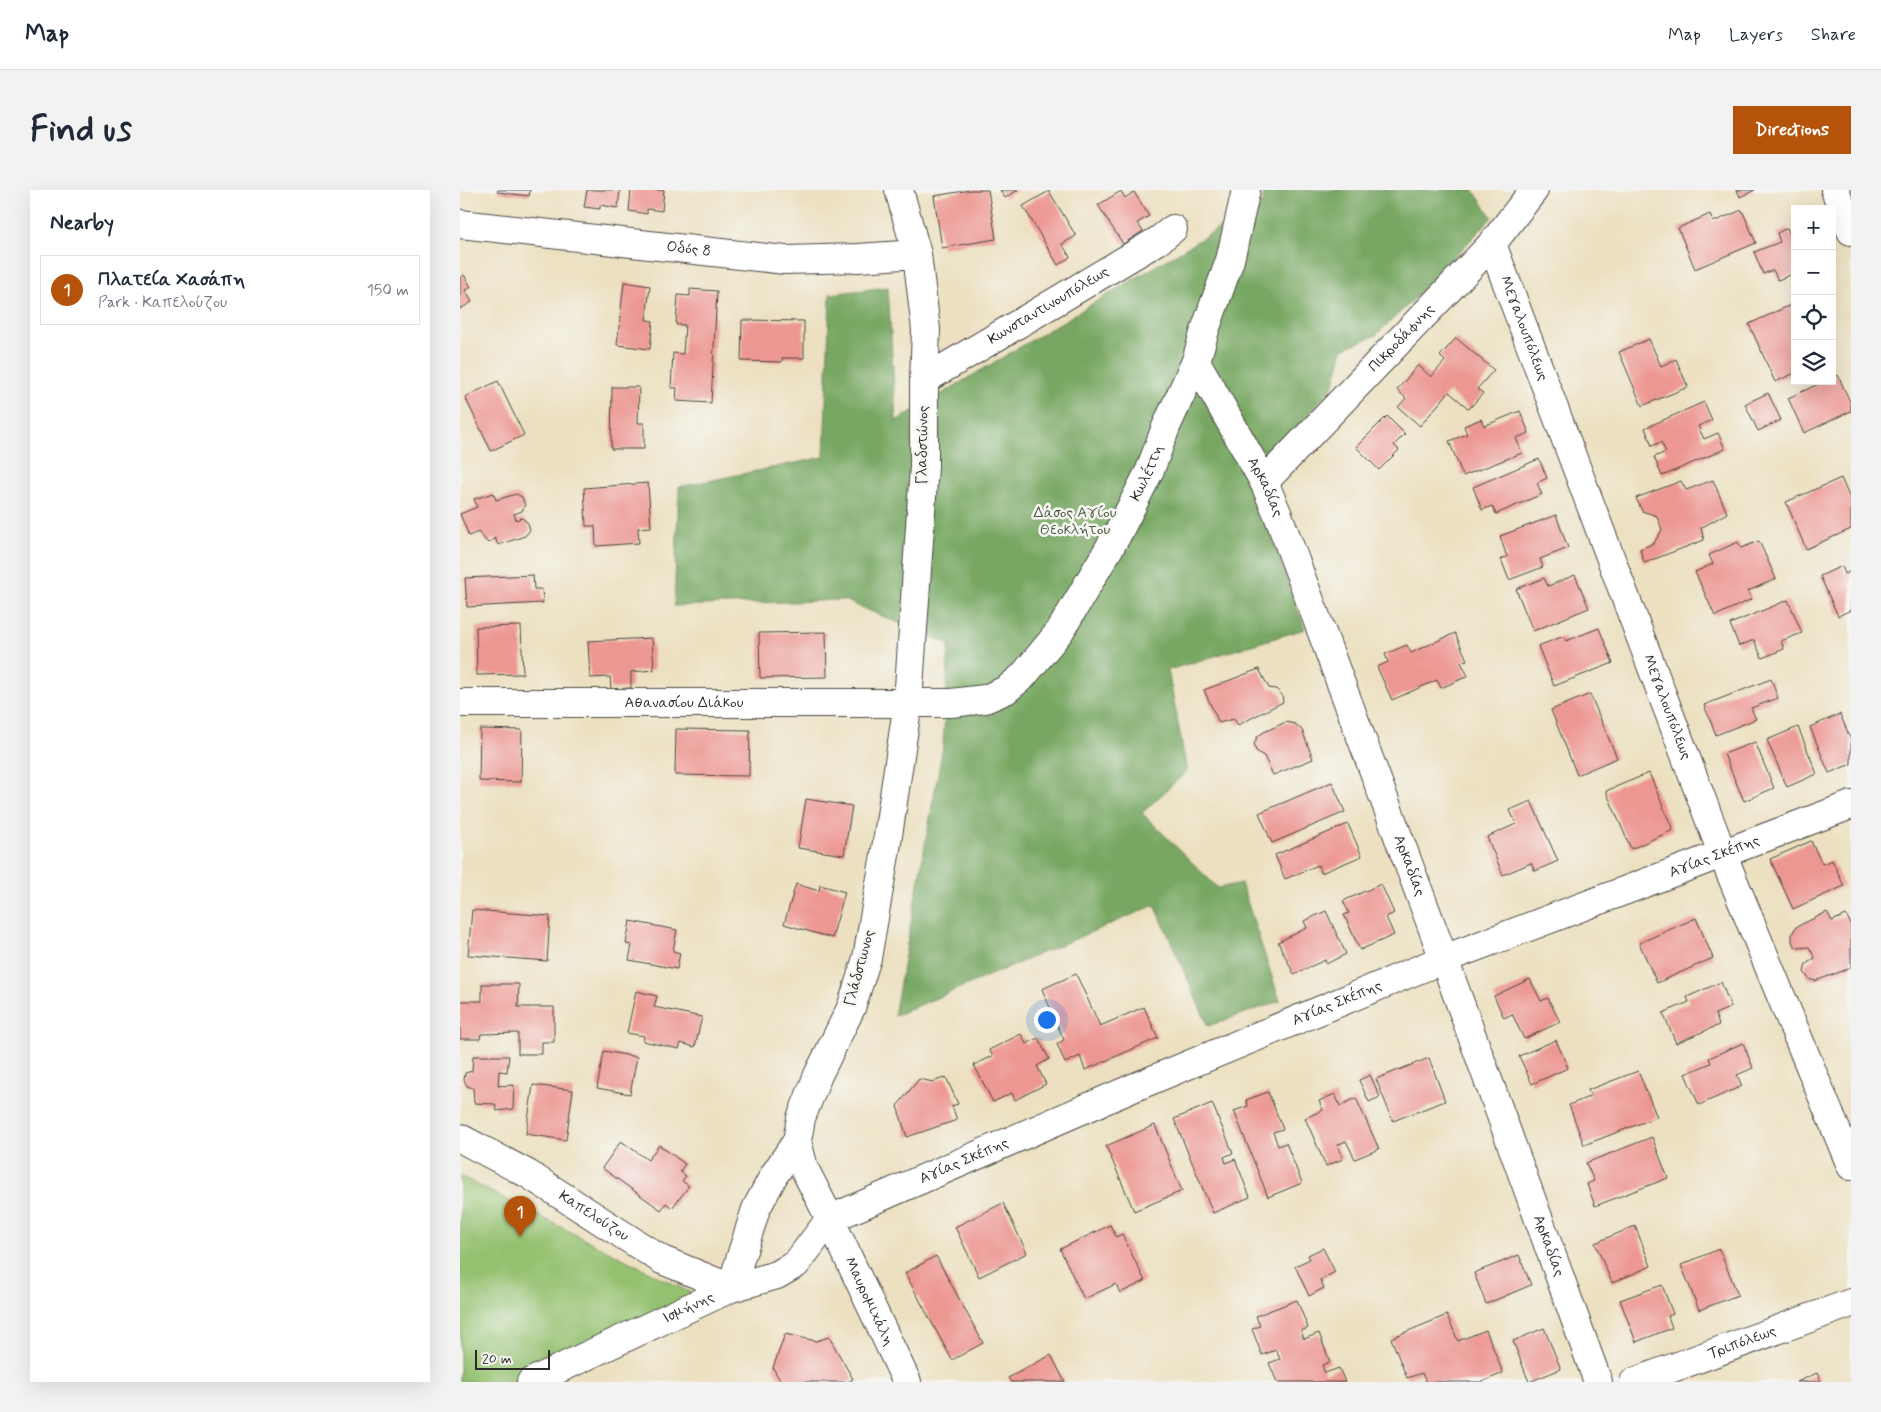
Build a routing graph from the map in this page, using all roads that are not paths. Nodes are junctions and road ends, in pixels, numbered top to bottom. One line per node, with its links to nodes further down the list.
1 (899, 190): 9 (street, Γλαδστώνος)
2 (1246, 190): 10 (street, Κωλέττη)
3 (1534, 190): 8 (street, Πικροδάφνης)
4 (1835, 190): 7 (street)
5 (460, 224): 9 (street, Οδός 8)
6 (1173, 230): 11 (street, Κωνσταντινουπόλεως)
7 (1851, 231)
8 (1492, 244): 12 (street, Πικροδάφνης); 16 (street, Μεγαλουπόλεως)
9 (917, 254): 11 (street, Γλαδστώνος)
10 (1196, 361): 12 (street, Αρκαδίας); 13 (street, Κωλέττη)
11 (924, 380): 13 (street, Γλαδστώνος)
12 (1264, 482): 17 (street, Αρκαδίας)
13 (908, 702): 14 (street, Αθανασίου Διάκου); 19 (street, Γλάδστωνος)
14 (460, 703)
15 (1851, 805): 16 (street, Αγίας Σκέπης)
16 (1722, 853): 17 (street, Αγίας Σκέπης); 20 (street, Μεγαλουπόλεως)
17 (1444, 959): 21 (street, Αγίας Σκέπης); 26 (street, Αρκαδίας)
18 (460, 1138): 22 (street, Καπελούζου)
19 (797, 1141): 21 (street, Γλάδστωνος); 22 (street)
20 (1851, 1166)
21 (830, 1219): 22 (street, Ισμήνης); 25 (street, Μαυρομιχάλη)
22 (731, 1288): 24 (street, Ισμήνης)
23 (1851, 1303): 27 (street, Τριπόλεως)
24 (531, 1382)
25 (907, 1382)
26 (1598, 1382)
27 (1634, 1382)

